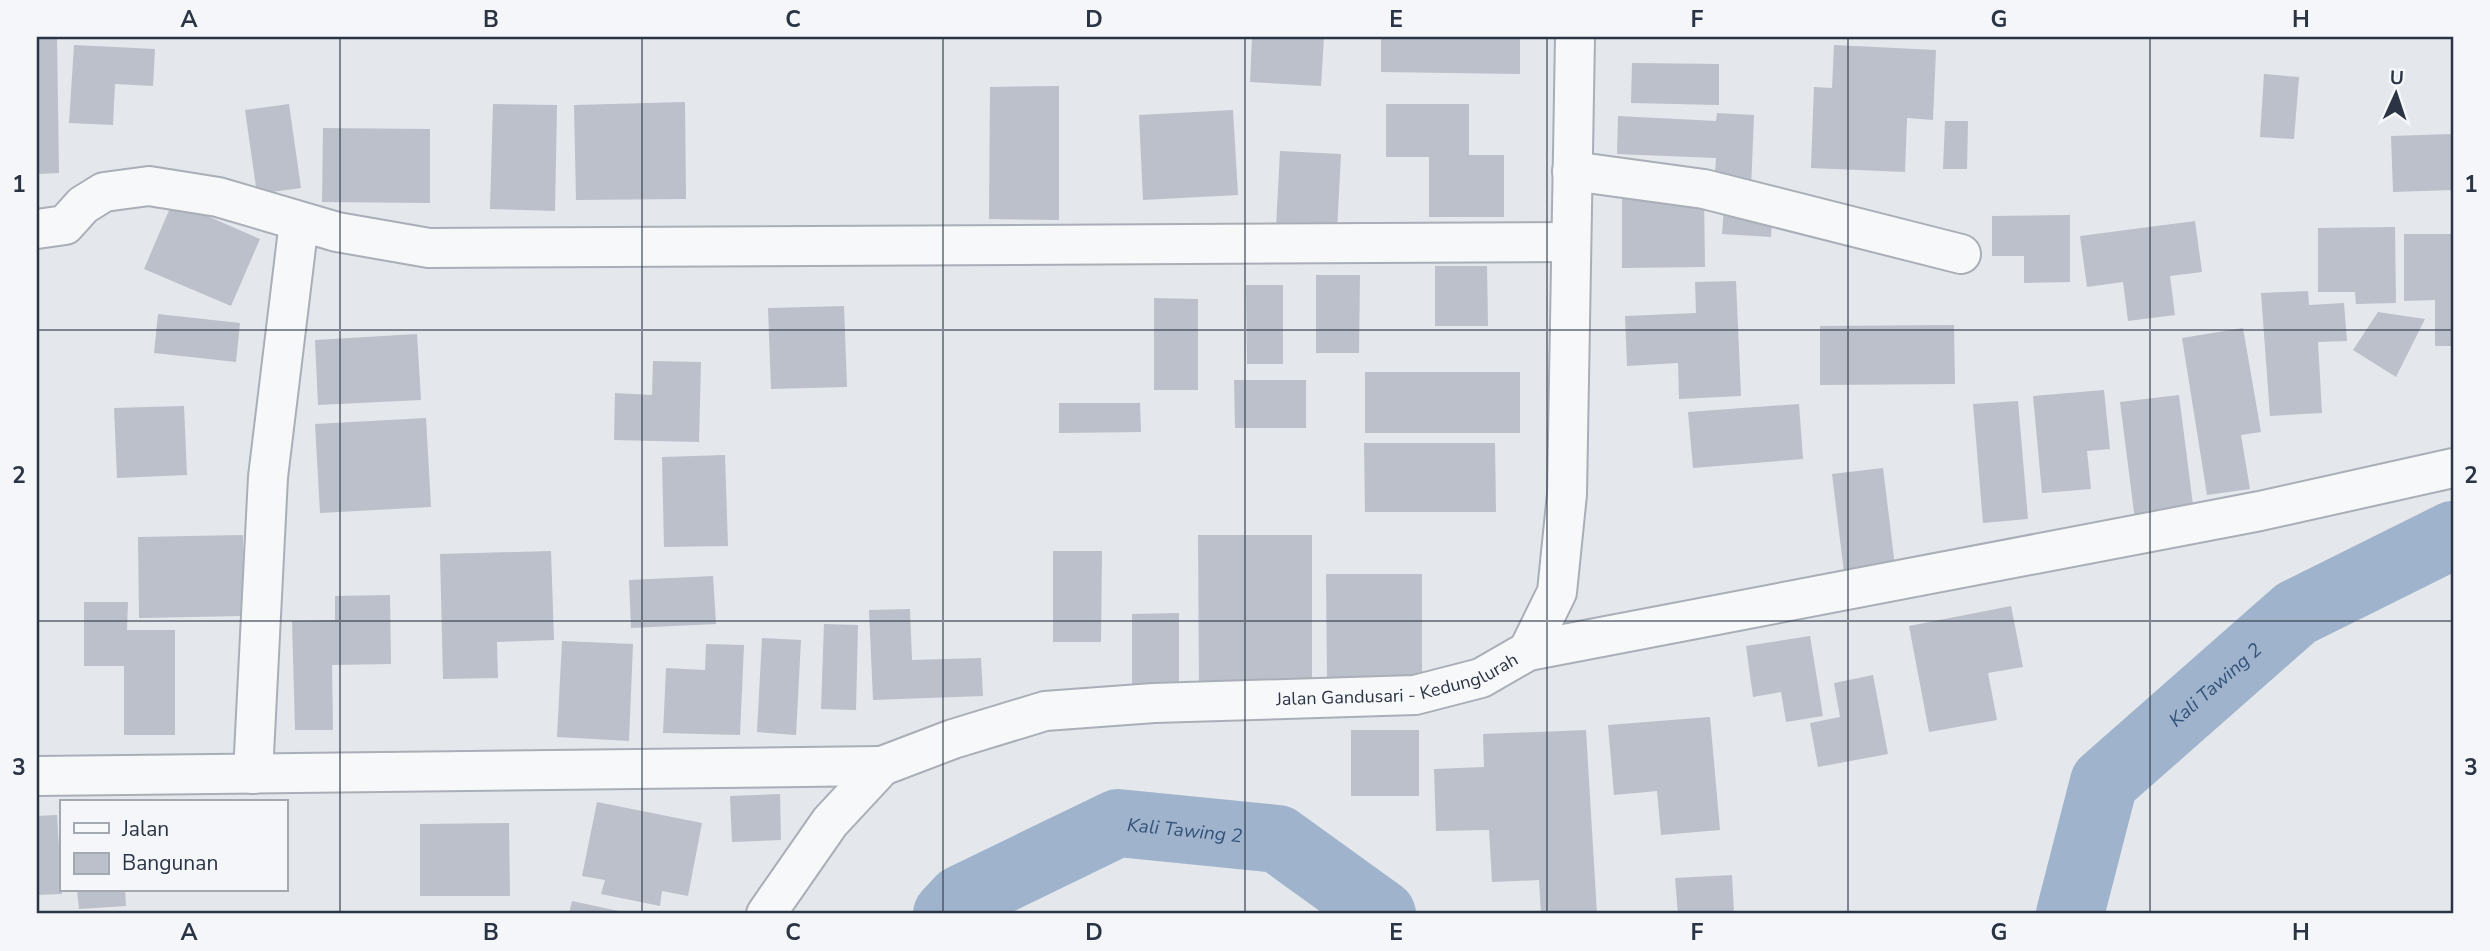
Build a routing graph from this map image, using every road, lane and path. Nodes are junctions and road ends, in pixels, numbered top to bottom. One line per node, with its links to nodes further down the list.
1 (1575, 37): 2 (street, Jalan Gandusari - Kedunglurah)
2 (1573, 171): 5 (street, Jalan Gandusari - Kedunglurah); 6 (street)
3 (299, 222): 4 (street); 5 (street); 10 (street)
4 (37, 229)
5 (1571, 242): 8 (street, Jalan Gandusari - Kedunglurah)
6 (1961, 254)
7 (2453, 468): 8 (street)
8 (1528, 651): 9 (street, Jalan Gandusari - Kedunglurah)
9 (882, 766): 10 (street); 12 (street, Jalan Gandusari - Kedunglurah)
10 (253, 774): 11 (street)
11 (37, 776)
12 (766, 914)

